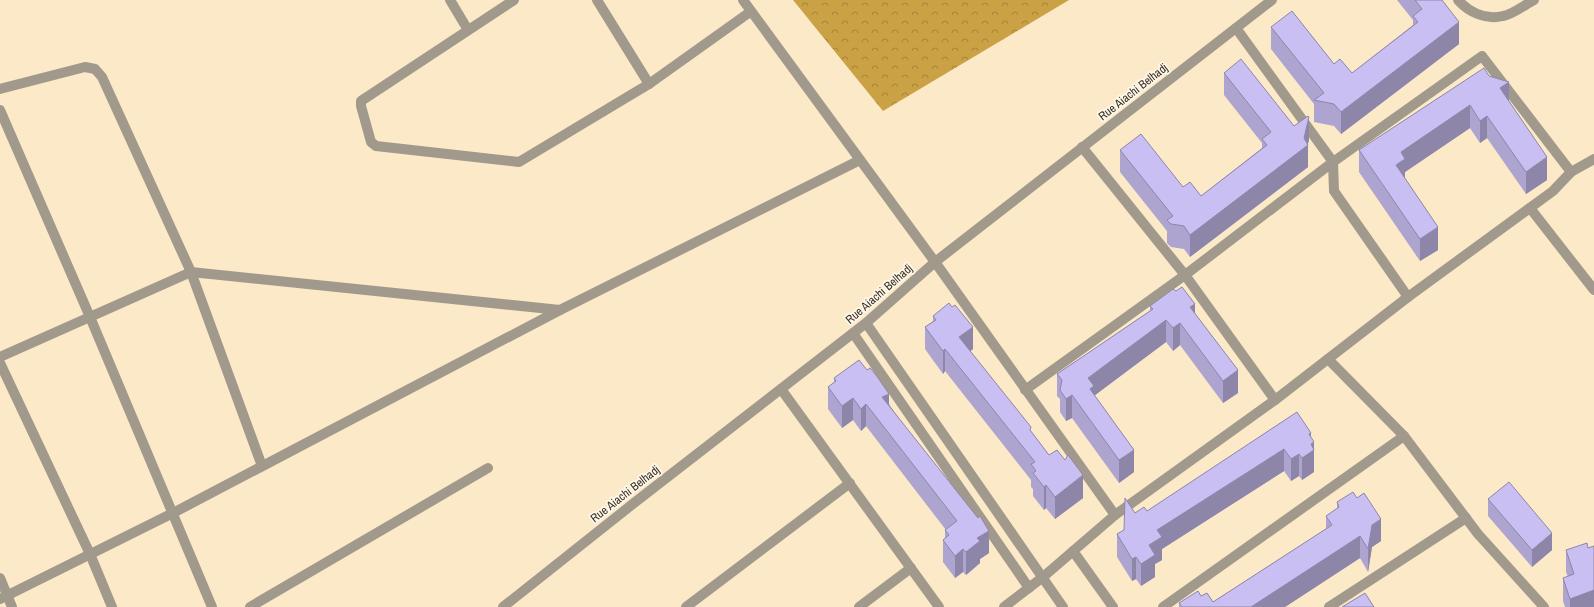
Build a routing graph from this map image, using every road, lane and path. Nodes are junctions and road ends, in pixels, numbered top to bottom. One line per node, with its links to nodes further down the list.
1 (450, 0): 10 (street)
2 (514, 0): 10 (street)
3 (597, 0): 11 (street)
4 (743, 0): 8 (street)
5 (1272, 0): 9 (street, Rue Aiachi Belhadj)
6 (1458, 0): 7 (street)
7 (1534, 0)
8 (750, 12): 11 (street); 16 (street)
9 (1236, 28): 14 (street, Rue Aiachi Belhadj); 17 (street)
10 (468, 30): 11 (street)
11 (649, 84)
12 (0, 89): 21 (street)
13 (0, 110): 26 (street)
14 (1082, 148): 20 (street, Rue Aiachi Belhadj); 22 (street)
15 (1594, 159): 18 (street)
16 (860, 160): 20 (street); 25 (street)
17 (1333, 162): 18 (street); 22 (street); 24 (street)
18 (1571, 172): 19 (street)
19 (1530, 208): 23 (street); 24 (street)
20 (935, 262): 27 (street, Rue Aiachi Belhadj); 33 (street)
21 (191, 272): 25 (street); 26 (street); 36 (street)
22 (1185, 275): 33 (street); 34 (street)
23 (1594, 290)
24 (1408, 297): 30 (street)
25 (560, 310): 36 (street)
26 (90, 317): 29 (street); 39 (street)
27 (866, 323): 28 (street, Rue Aiachi Belhadj); 45 (street)
28 (853, 333): 32 (street, Rue Aiachi Belhadj); 47 (street)
29 (0, 357)
30 (1328, 359): 34 (street); 35 (street)
31 (0, 363): 43 (street)
32 (781, 389): 38 (street); 53 (street, Rue Aiachi Belhadj)
33 (1025, 390): 40 (street)
34 (1275, 400): 40 (street)
35 (1404, 436): 41 (street); 60 (street)
36 (262, 466): 39 (street)
37 (488, 468): 52 (street)
38 (850, 484): 44 (street); 54 (street)
39 (173, 513): 43 (street); 51 (street)
40 (1114, 515): 42 (street)
41 (1466, 518): 61 (street); 62 (street)
42 (1073, 551): 45 (street); 59 (street)
43 (90, 554): 48 (street); 50 (street)
44 (911, 568): 55 (street); 56 (street)
45 (1043, 577): 47 (street); 58 (street)
46 (0, 578): 48 (street)
47 (1029, 588): 57 (street)
48 (4, 597): 49 (street)
49 (12, 607)
50 (112, 607)
51 (212, 607)
52 (250, 607)
53 (503, 607)
54 (686, 607)
55 (859, 607)
56 (938, 607)
57 (1004, 607)
58 (1062, 607)
59 (1113, 607)
60 (1162, 607)
61 (1329, 607)
62 (1544, 607)

